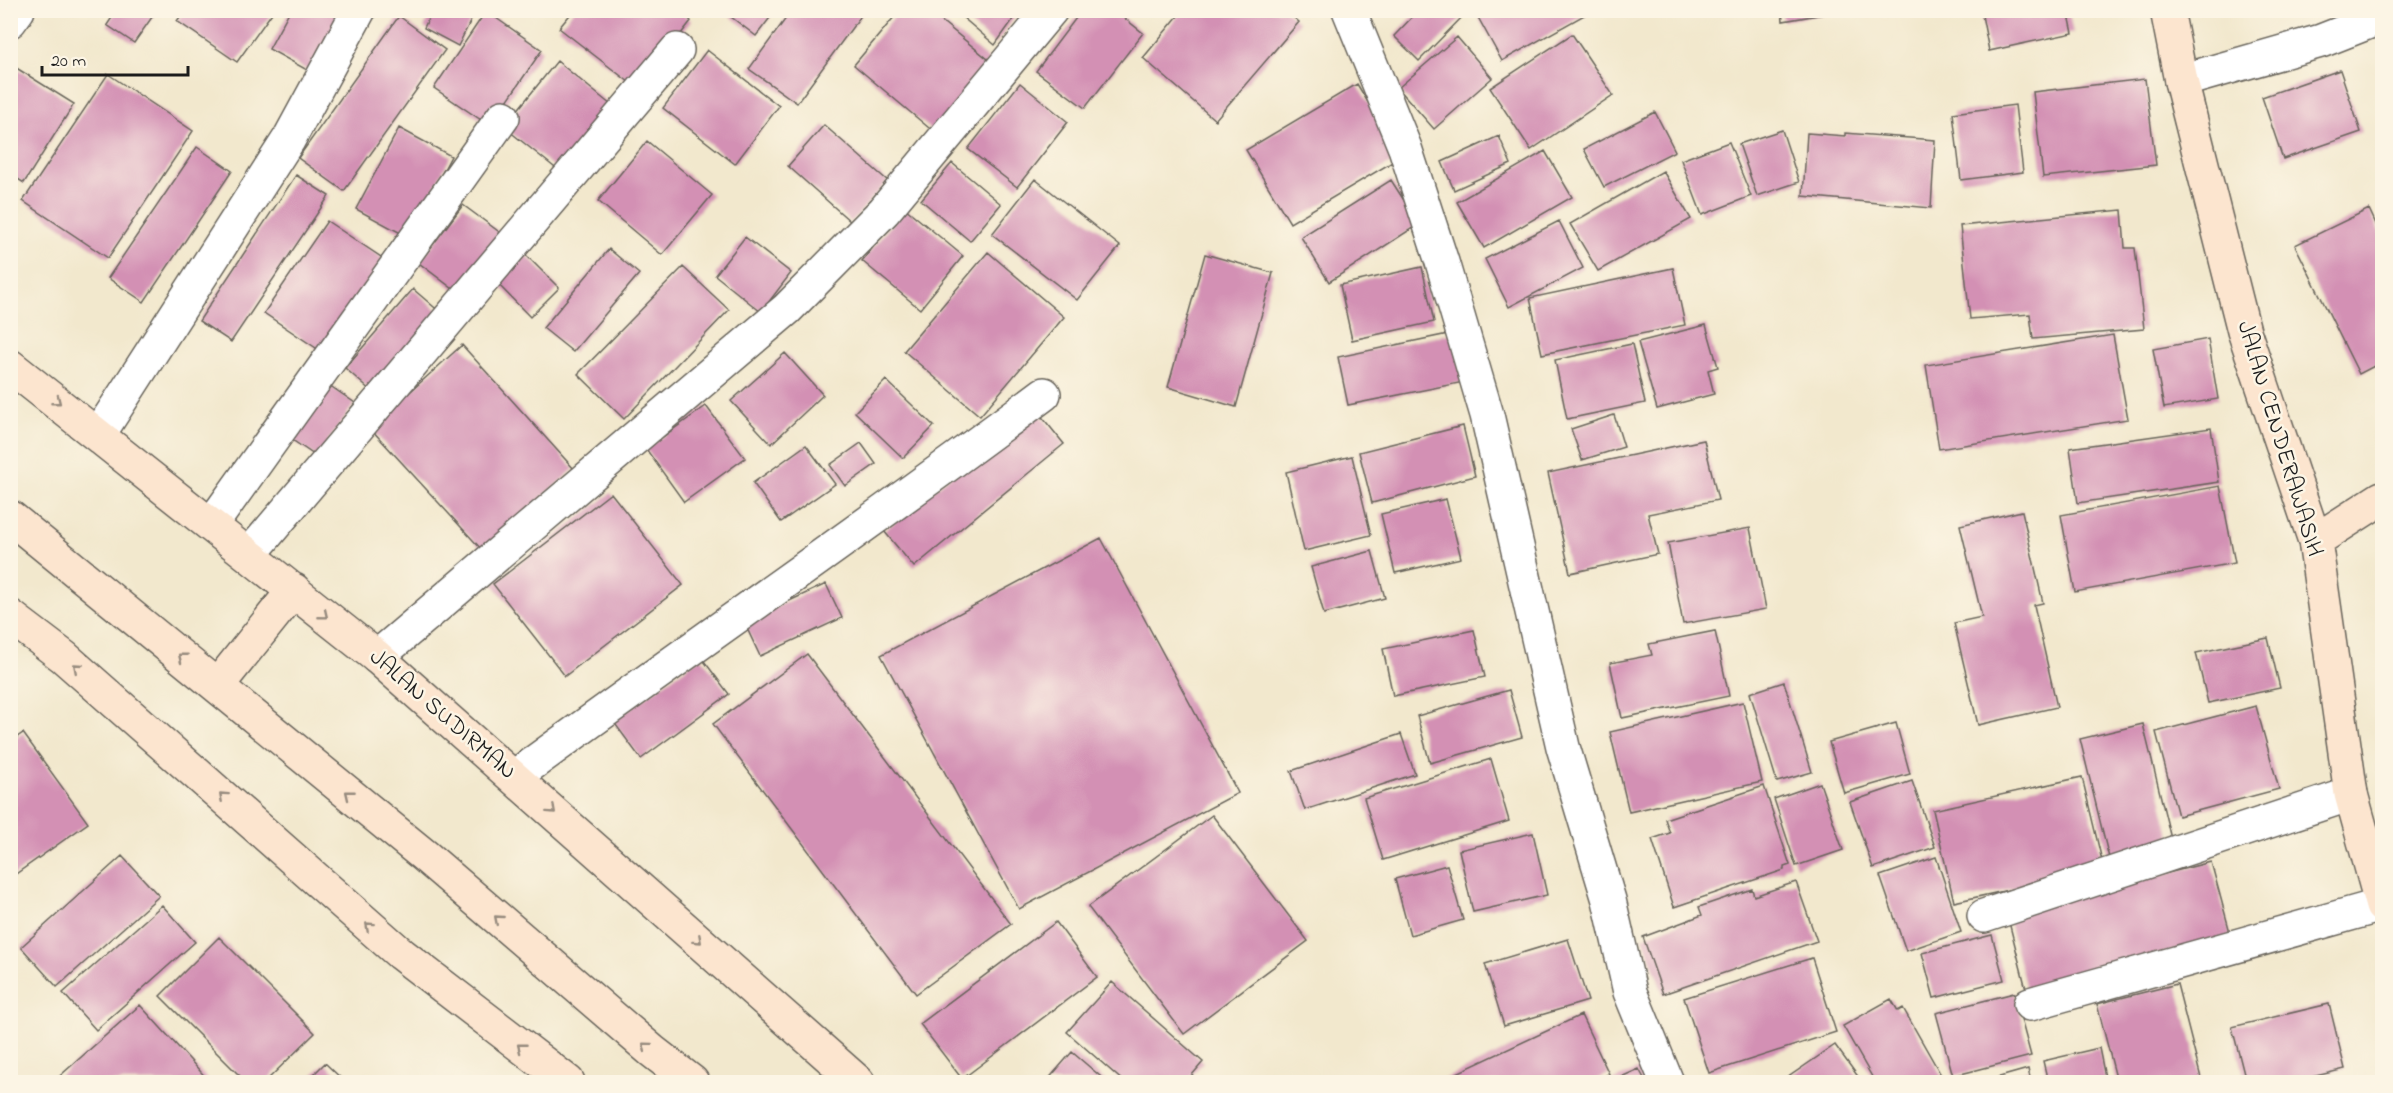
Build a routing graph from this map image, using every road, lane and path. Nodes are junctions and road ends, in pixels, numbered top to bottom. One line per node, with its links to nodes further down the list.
1 (18, 10): 7 (street)
2 (359, 10): 13 (street)
3 (1051, 10): 21 (street)
4 (1349, 10): 31 (street)
5 (2167, 10): 9 (main road, JALAN CENDERAWASIH)
6 (2382, 17): 9 (street)
7 (10, 21)
8 (676, 50): 18 (street)
9 (2181, 81): 17 (main road, JALAN CENDERAWASIH)
10 (503, 117): 16 (street)
11 (10, 366): 13 (main road, JALAN SUDIRMAN, one-way to 13)
12 (1044, 394): 23 (street)
13 (99, 434): 16 (main road, JALAN SUDIRMAN)
14 (2382, 498): 17 (main road)
15 (10, 517): 22 (main road, one-way to 15)
16 (212, 524): 18 (main road, JALAN SUDIRMAN)
17 (2315, 542): 24 (main road, JALAN CENDERAWASIH)
18 (250, 554): 19 (main road, JALAN SUDIRMAN)
19 (294, 591): 21 (main road, JALAN SUDIRMAN, one-way to 21); 22 (main road)
20 (10, 616): 28 (main road, one-way to 20)
21 (377, 657): 23 (main road, JALAN SUDIRMAN)
22 (217, 686): 29 (main road, one-way to 22)
23 (514, 777): 30 (main road, JALAN SUDIRMAN, one-way to 30)
24 (2351, 794): 25 (main road, JALAN CENDERAWASIH); 26 (street)
25 (2382, 906): 27 (street)
26 (1984, 916)
27 (2030, 1004)
28 (568, 1083)
29 (692, 1083)
30 (858, 1083)
31 (1667, 1083)

